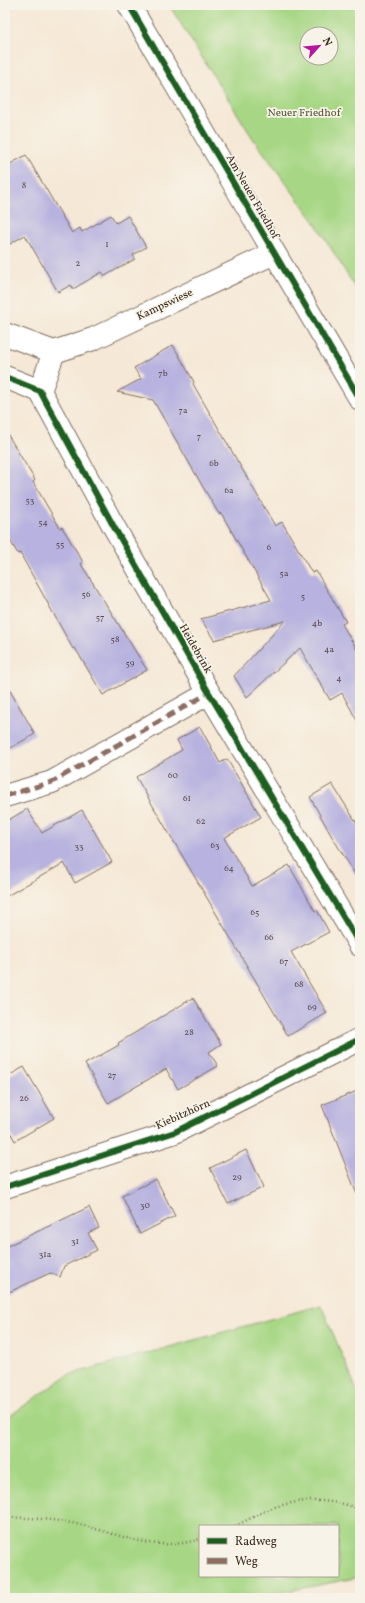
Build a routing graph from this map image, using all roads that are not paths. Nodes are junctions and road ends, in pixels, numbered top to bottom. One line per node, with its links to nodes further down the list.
1 (129, 5): 2 (street, Am Neuen Friedhof)
2 (274, 253): 4 (street, Kampswiese); 7 (street, Am Neuen Friedhof)
3 (5, 334): 4 (street)
4 (54, 352): 6 (street)
5 (5, 378): 6 (street)
6 (40, 391): 8 (street, Heidebrink)
7 (360, 399)
8 (209, 693): 9 (street); 10 (street, Heidebrink)
9 (5, 796)
10 (360, 945)
11 (360, 1039): 12 (street, Kiebitzhörn)
12 (5, 1187)

